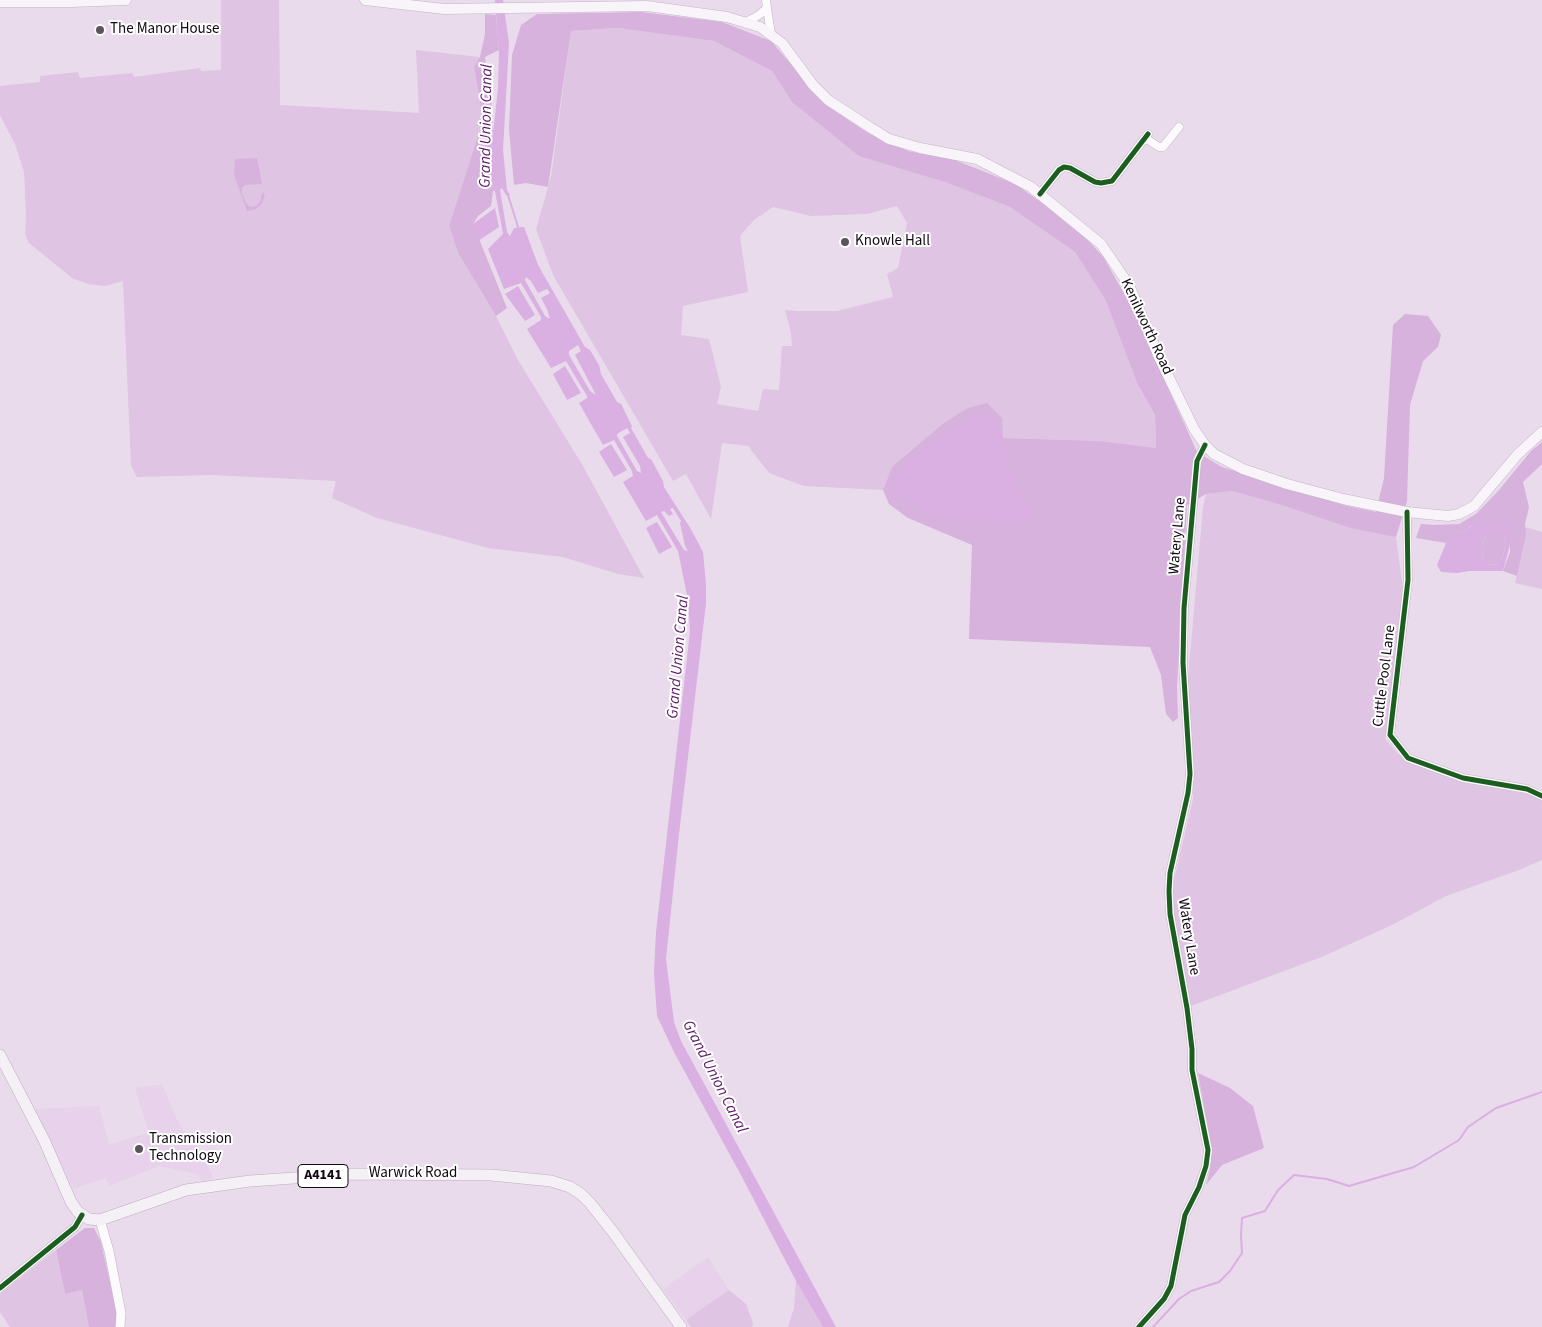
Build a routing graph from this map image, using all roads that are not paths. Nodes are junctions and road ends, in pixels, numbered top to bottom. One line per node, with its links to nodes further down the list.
1 (126, 0): 3 (main road)
2 (366, 0): 6 (main road, Kenilworth Road)
3 (71, 1): 4 (main road)
4 (0, 2)
5 (766, 4): 6 (street); 7 (street)
6 (746, 22): 7 (main road, Kenilworth Road)
7 (771, 34): 9 (main road, Kenilworth Road)
8 (1179, 127): 9 (street)
9 (1040, 194): 11 (main road, Kenilworth Road)
10 (1542, 432): 12 (main road, Kenilworth Road)
11 (1205, 445): 12 (main road, Kenilworth Road); 20 (street, Watery Lane)
12 (1407, 512): 13 (street, Cuttle Pool Lane)
13 (1542, 796)
14 (0, 1055): 15 (main road)
15 (82, 1215): 16 (main road); 17 (street)
16 (100, 1220): 18 (street); 19 (main road, Warwick Road / A4141)
17 (0, 1288)
18 (120, 1327)
19 (681, 1327)
20 (1139, 1327)

